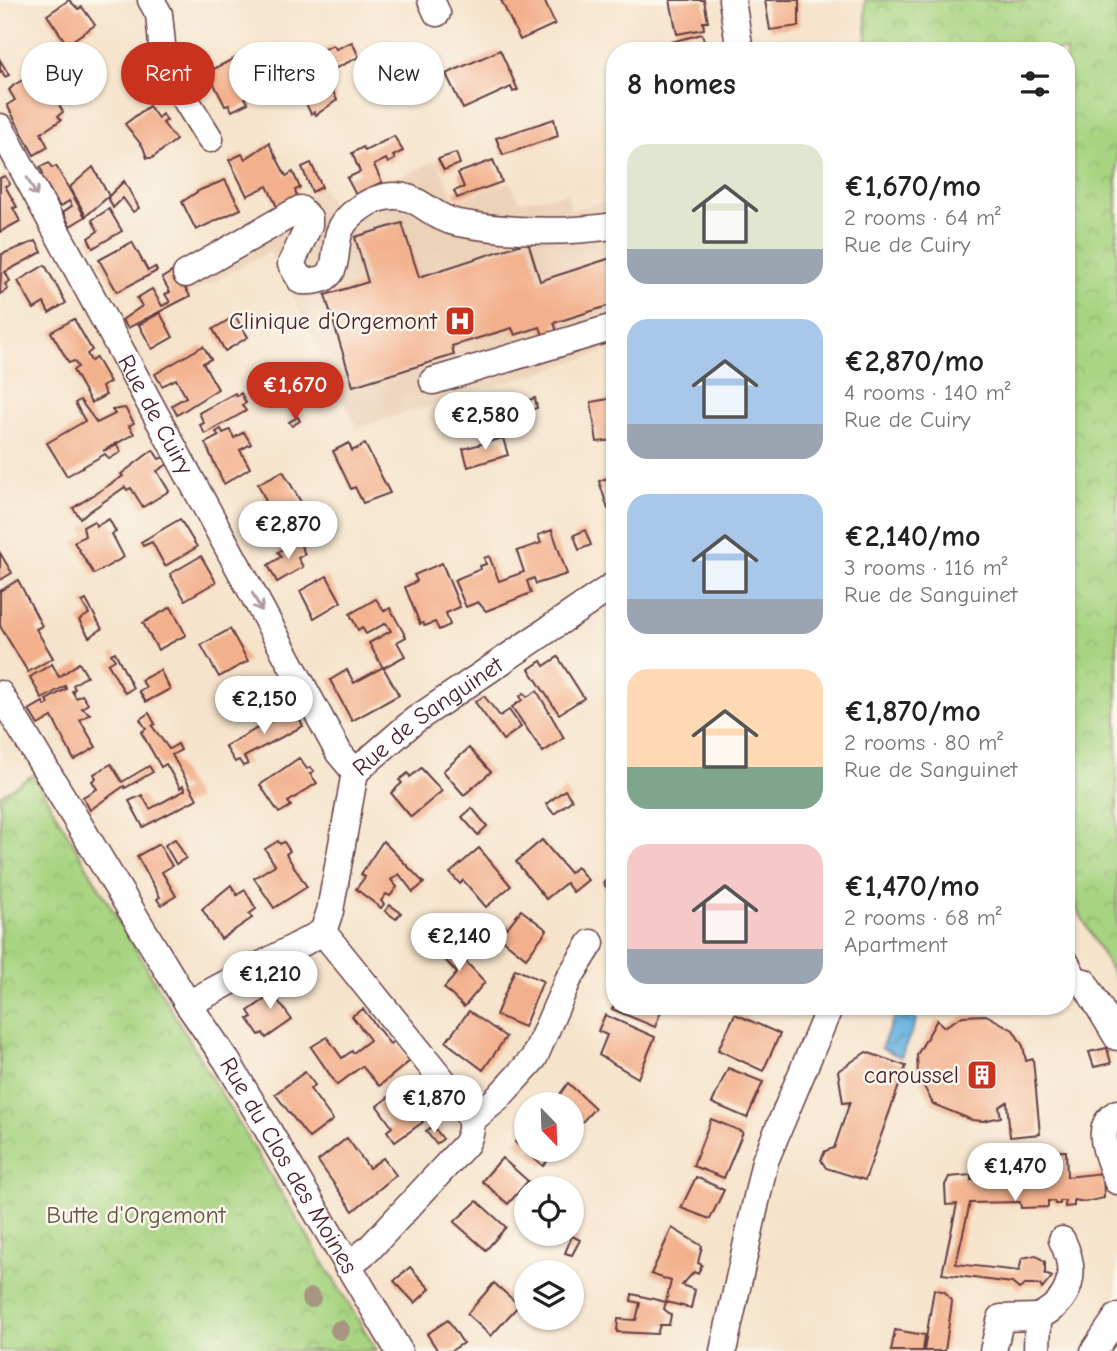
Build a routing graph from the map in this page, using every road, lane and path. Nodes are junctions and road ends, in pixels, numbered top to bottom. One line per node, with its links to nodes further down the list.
1 (151, 0): 5 (street)
2 (732, 0): 3 (street)
3 (739, 42)
4 (0, 127): 12 (street, Rue de Cuiry, one-way to 12)
5 (210, 138)
6 (606, 227): 7 (street)
7 (186, 274)
8 (606, 329): 9 (street)
9 (433, 382)
10 (606, 590): 12 (street, Rue de Sanguinet)
11 (0, 694): 16 (street, Rue du Clos des Moines)
12 (355, 772): 13 (street, Rue de Sanguinet)
13 (323, 932): 16 (street); 20 (street)
14 (591, 943): 20 (street)
15 (1075, 980): 18 (street)
16 (188, 1004): 23 (street, Rue du Clos des Moines)
17 (826, 1015): 26 (street)
18 (1117, 1037)
19 (1117, 1113): 21 (street)
20 (472, 1120): 23 (street)
21 (1117, 1181)
22 (1062, 1240): 24 (street)
23 (347, 1266): 25 (street, Rue du Clos des Moines)
24 (1038, 1317): 27 (street); 28 (street)
25 (398, 1351)
26 (723, 1351)
27 (993, 1351)
28 (1037, 1351)

